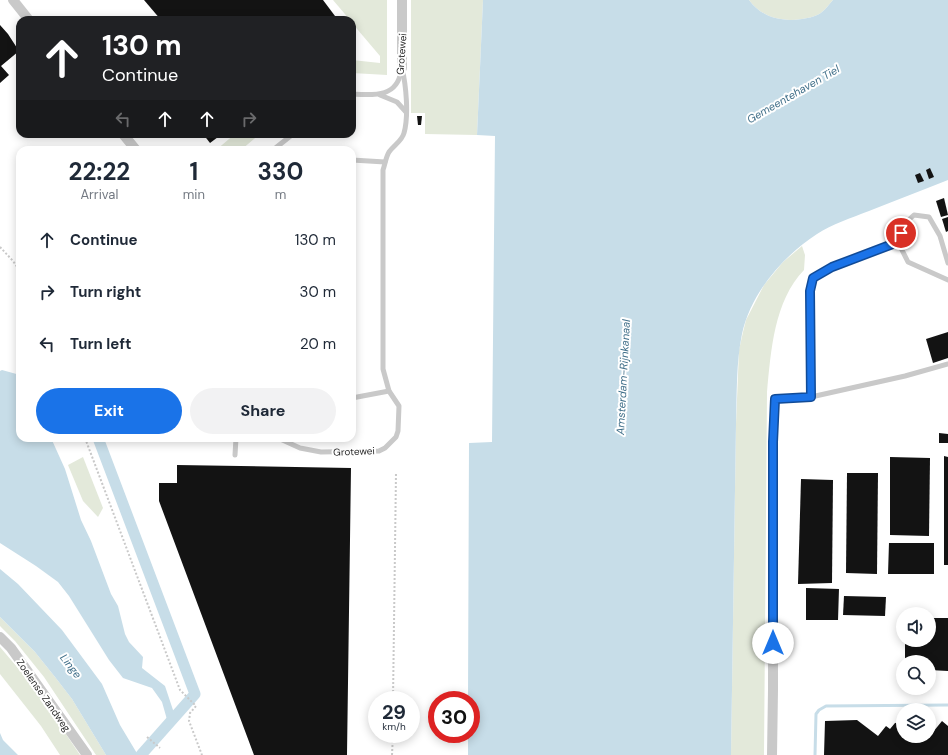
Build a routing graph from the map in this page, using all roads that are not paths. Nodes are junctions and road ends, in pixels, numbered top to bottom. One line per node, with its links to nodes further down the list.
1 (13, 0): 3 (street)
2 (402, 0): 4 (street, Grotewei)
3 (26, 16)
4 (402, 68): 6 (lane, Grotewei); 7 (lane)
5 (356, 94): 6 (lane)
6 (380, 95): 7 (lane)
7 (406, 113): 13 (lane)
8 (126, 138): 10 (street)
9 (287, 138): 11 (lane)
10 (133, 146)
11 (278, 146)
12 (356, 160): 13 (lane)
13 (385, 162): 18 (lane)
14 (898, 242): 15 (lane); 16 (lane); 20 (lane)
15 (948, 263)
16 (948, 280)
17 (948, 364): 20 (lane)
18 (389, 391): 19 (lane); 22 (lane, Grotewei)
19 (356, 397)
20 (811, 397): 23 (lane)
21 (236, 442): 24 (lane)
22 (287, 442)
23 (773, 442): 27 (street)
24 (235, 455)
25 (0, 637): 26 (street, Zoelense Zandweg)
26 (87, 755)
27 (772, 755)

